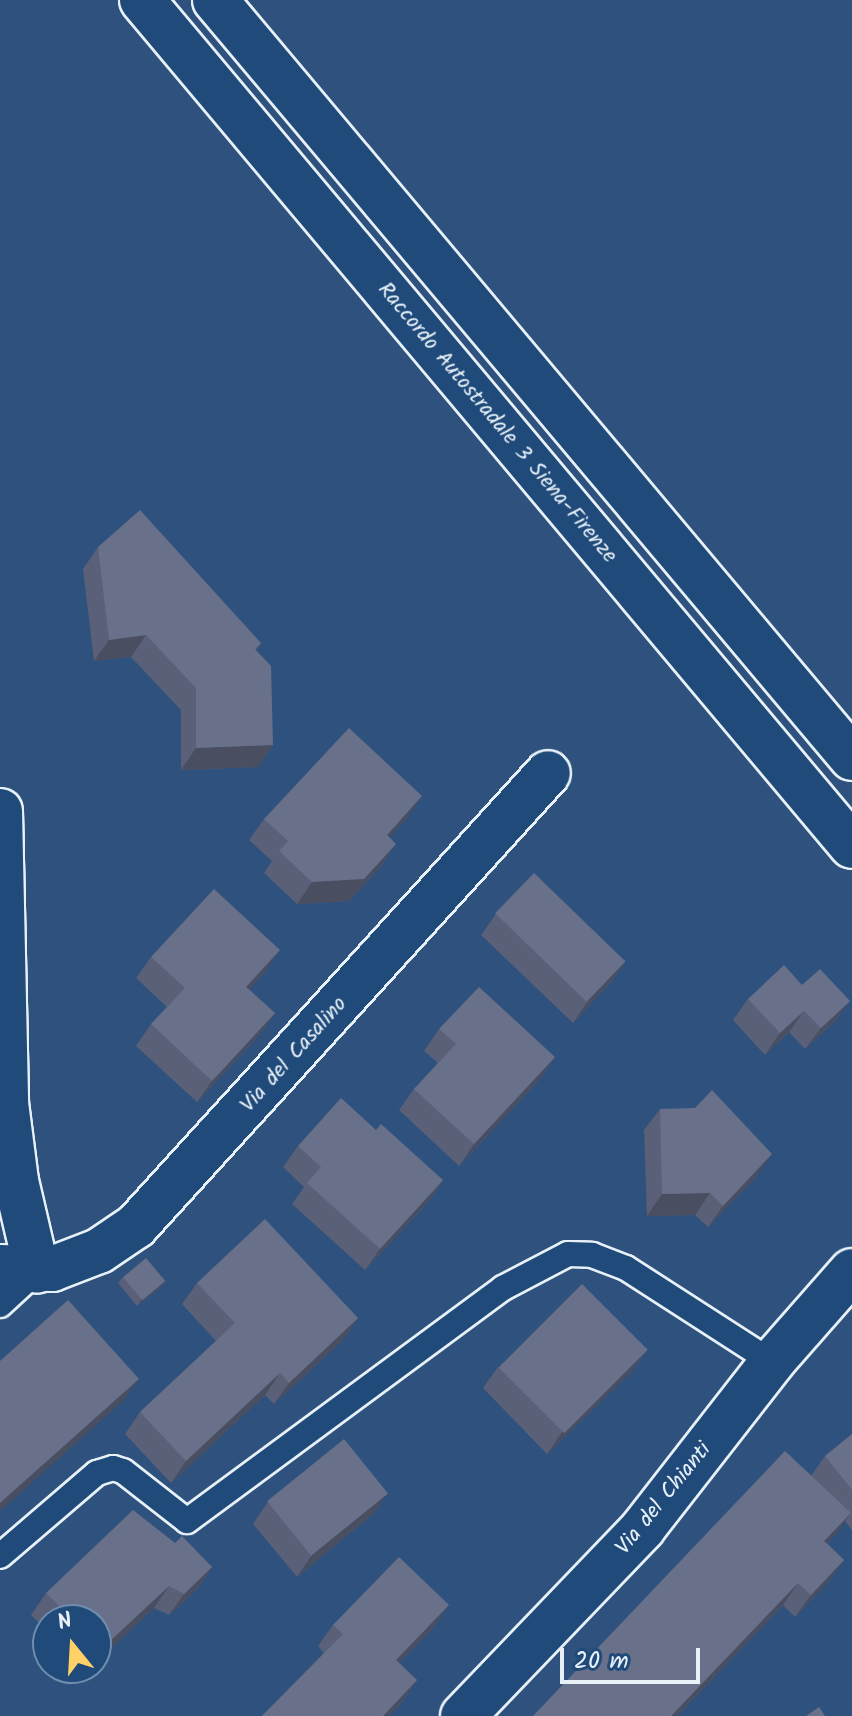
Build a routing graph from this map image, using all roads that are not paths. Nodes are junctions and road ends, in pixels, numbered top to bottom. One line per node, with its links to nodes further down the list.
1 (142, 0): 6 (main road, Raccordo Autostradale 3 Siena-Firenze)
2 (215, 0): 3 (main road)
3 (852, 758)
4 (548, 773): 7 (main road, Via del Casalino)
5 (0, 811): 7 (main road)
6 (852, 846)
7 (18, 1269): 9 (lane)
8 (852, 1271): 10 (main road, Via del Chianti)
9 (0, 1305)
10 (772, 1362): 11 (lane); 12 (main road, Via del Chianti)
11 (0, 1556)
12 (463, 1716)

